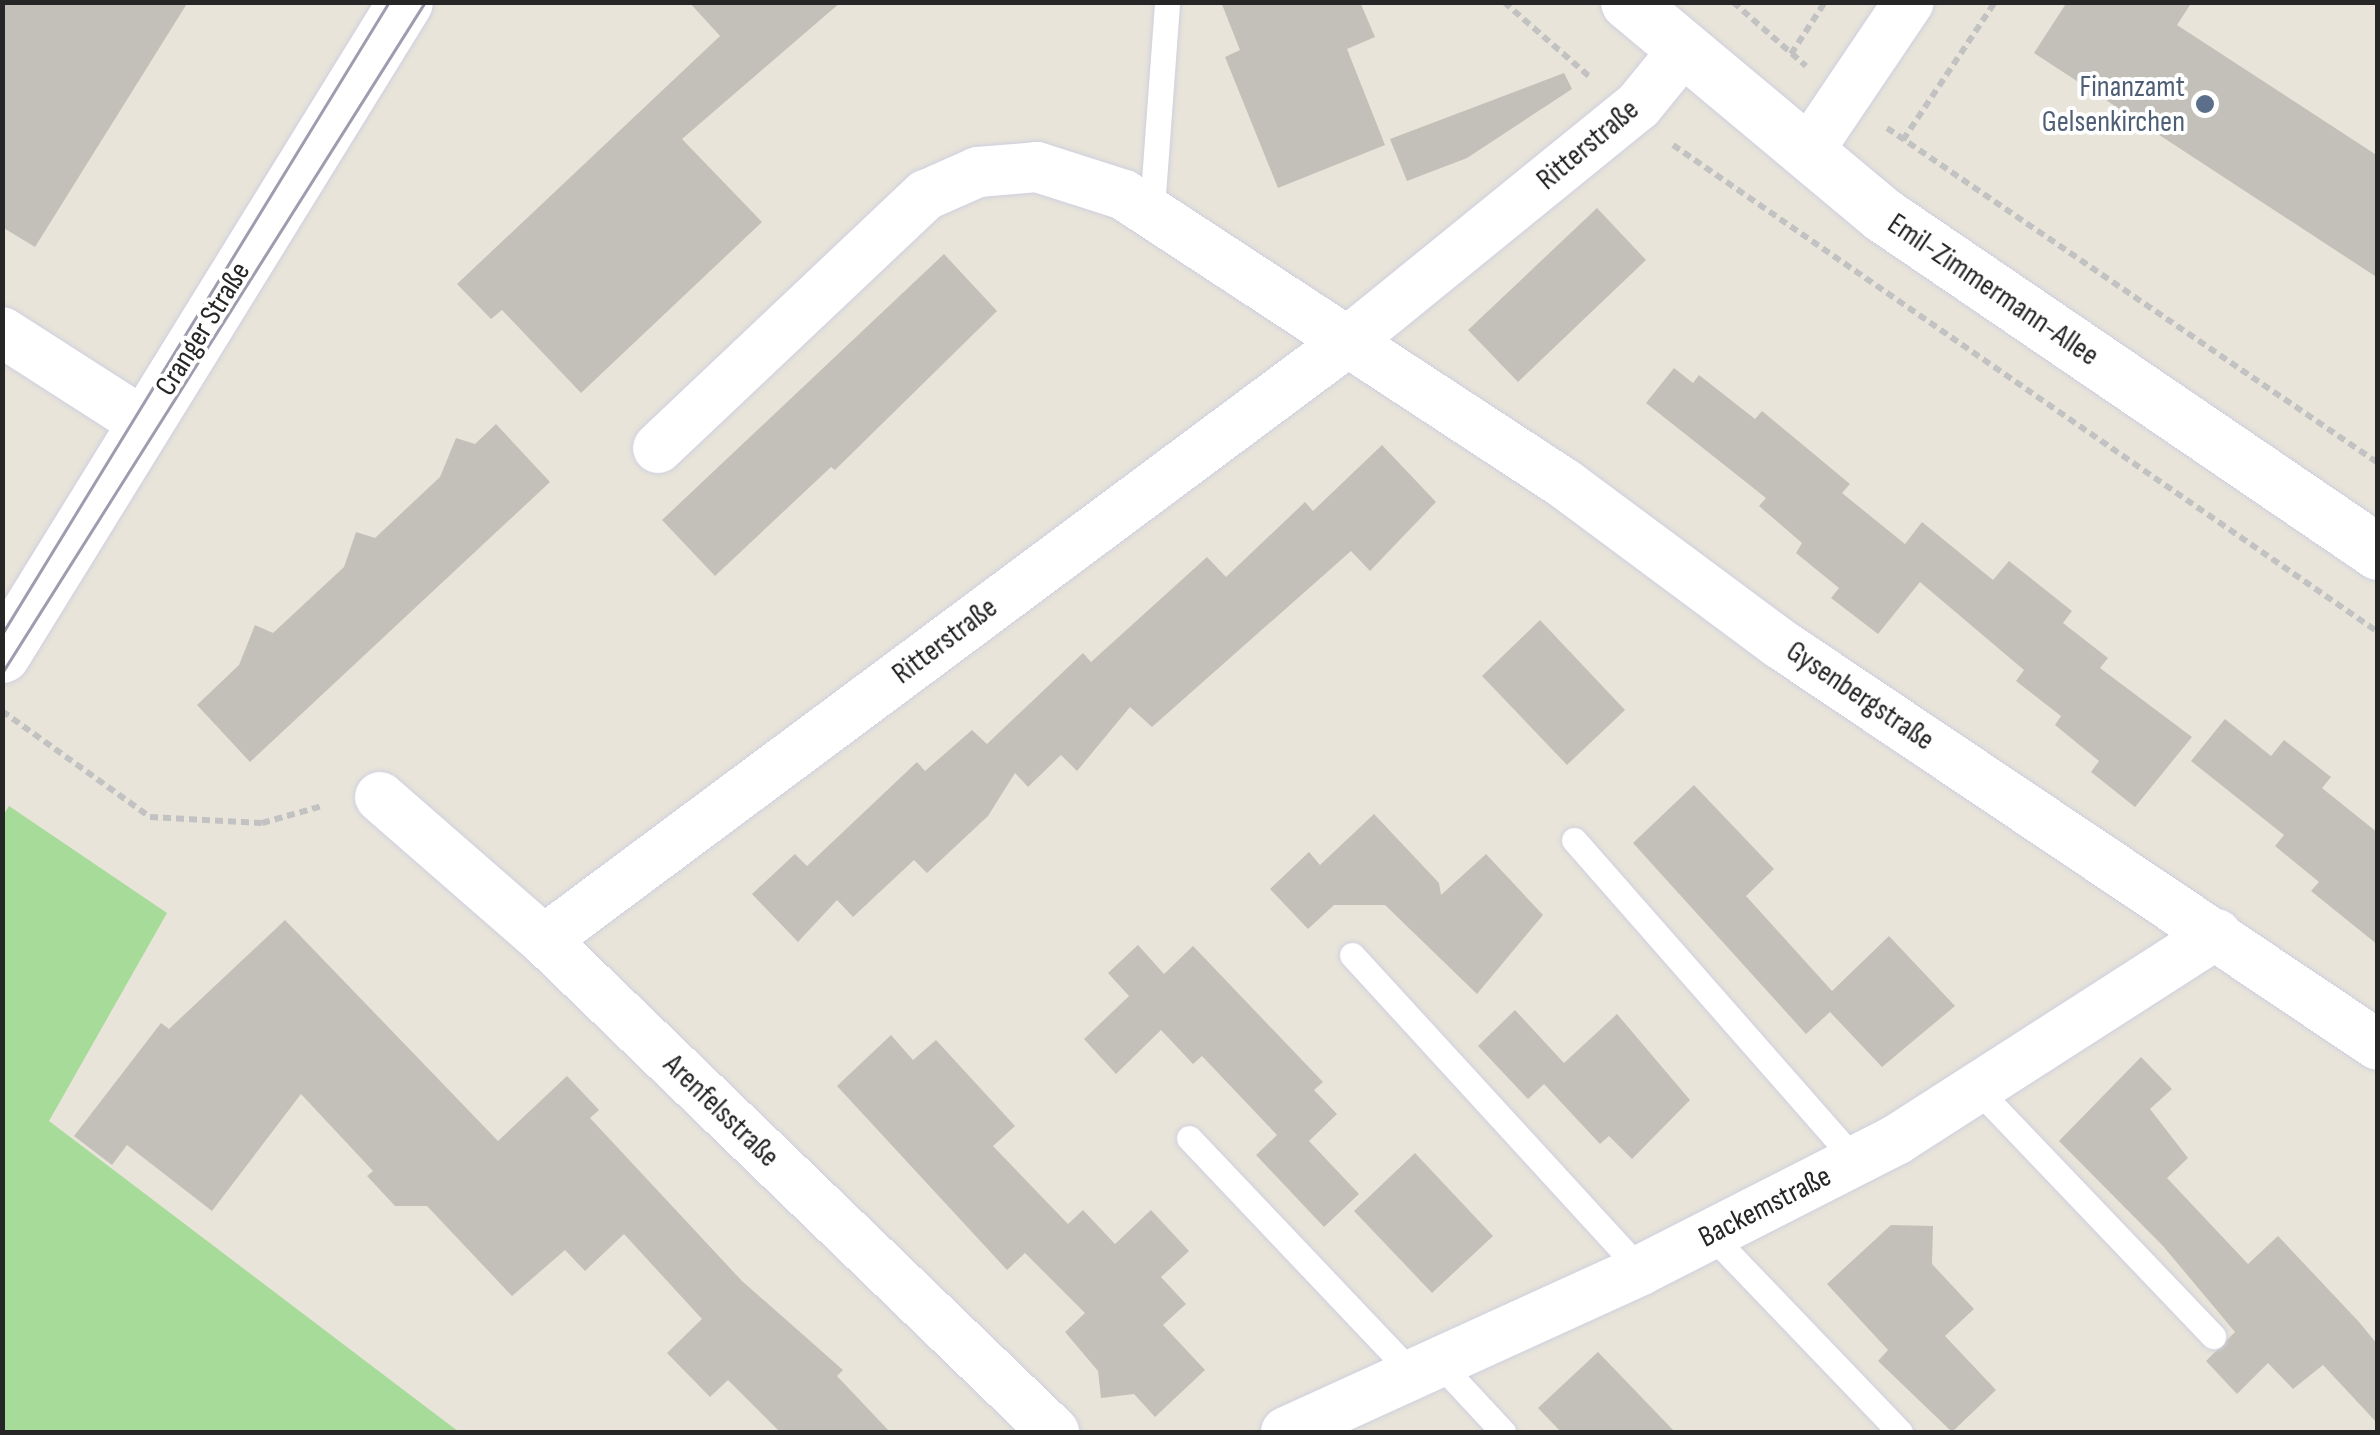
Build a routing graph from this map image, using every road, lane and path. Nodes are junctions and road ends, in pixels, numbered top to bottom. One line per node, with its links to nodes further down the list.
1 (405, 2): 15 (main road, Cranger Straße)
2 (1167, 2): 12 (lane)
3 (1504, 2): 10 (path)
4 (1628, 2): 8 (main road, Emil-Zimmermann-Allee)
5 (1825, 2): 9 (path)
6 (1909, 2): 11 (street)
7 (1995, 2): 17 (path)
8 (1682, 52): 10 (street, Ritterstraße); 11 (main road, Emil-Zimmermann-Allee)
9 (1790, 54)
10 (1630, 112): 14 (street, Ritterstraße); 19 (path)
11 (1807, 153): 18 (main road, Emil-Zimmermann-Allee)
12 (1152, 208): 14 (street); 16 (street)
13 (2, 332): 15 (street)
14 (1346, 343): 25 (street, Gysenbergstraße); 26 (street, Ritterstraße)
15 (144, 423): 20 (main road, Cranger Straße)
16 (658, 448)
17 (2378, 464)
18 (2378, 552)
19 (2378, 632)
20 (2, 656)
21 (2, 711): 23 (path)
22 (380, 797): 26 (street, Arenfelsstraße)
23 (322, 806)
24 (1574, 840): 31 (lane)
25 (2217, 934): 28 (street, Gysenbergstraße); 29 (street, Backemstraße)
26 (544, 940): 36 (street, Arenfelsstraße)
27 (1352, 955): 33 (lane)
28 (2378, 1045)
29 (1977, 1089): 31 (street, Backemstraße); 34 (lane)
30 (1190, 1138): 35 (lane)
31 (1856, 1161): 32 (street, Backemstraße)
32 (1711, 1235): 33 (street, Backemstraße); 39 (lane)
33 (1641, 1270): 35 (street, Backemstraße)
34 (2213, 1336)
35 (1426, 1368): 37 (street, Backemstraße); 38 (lane)
36 (1054, 1432)
37 (1286, 1432)
38 (1504, 1432)
39 (1900, 1432)

